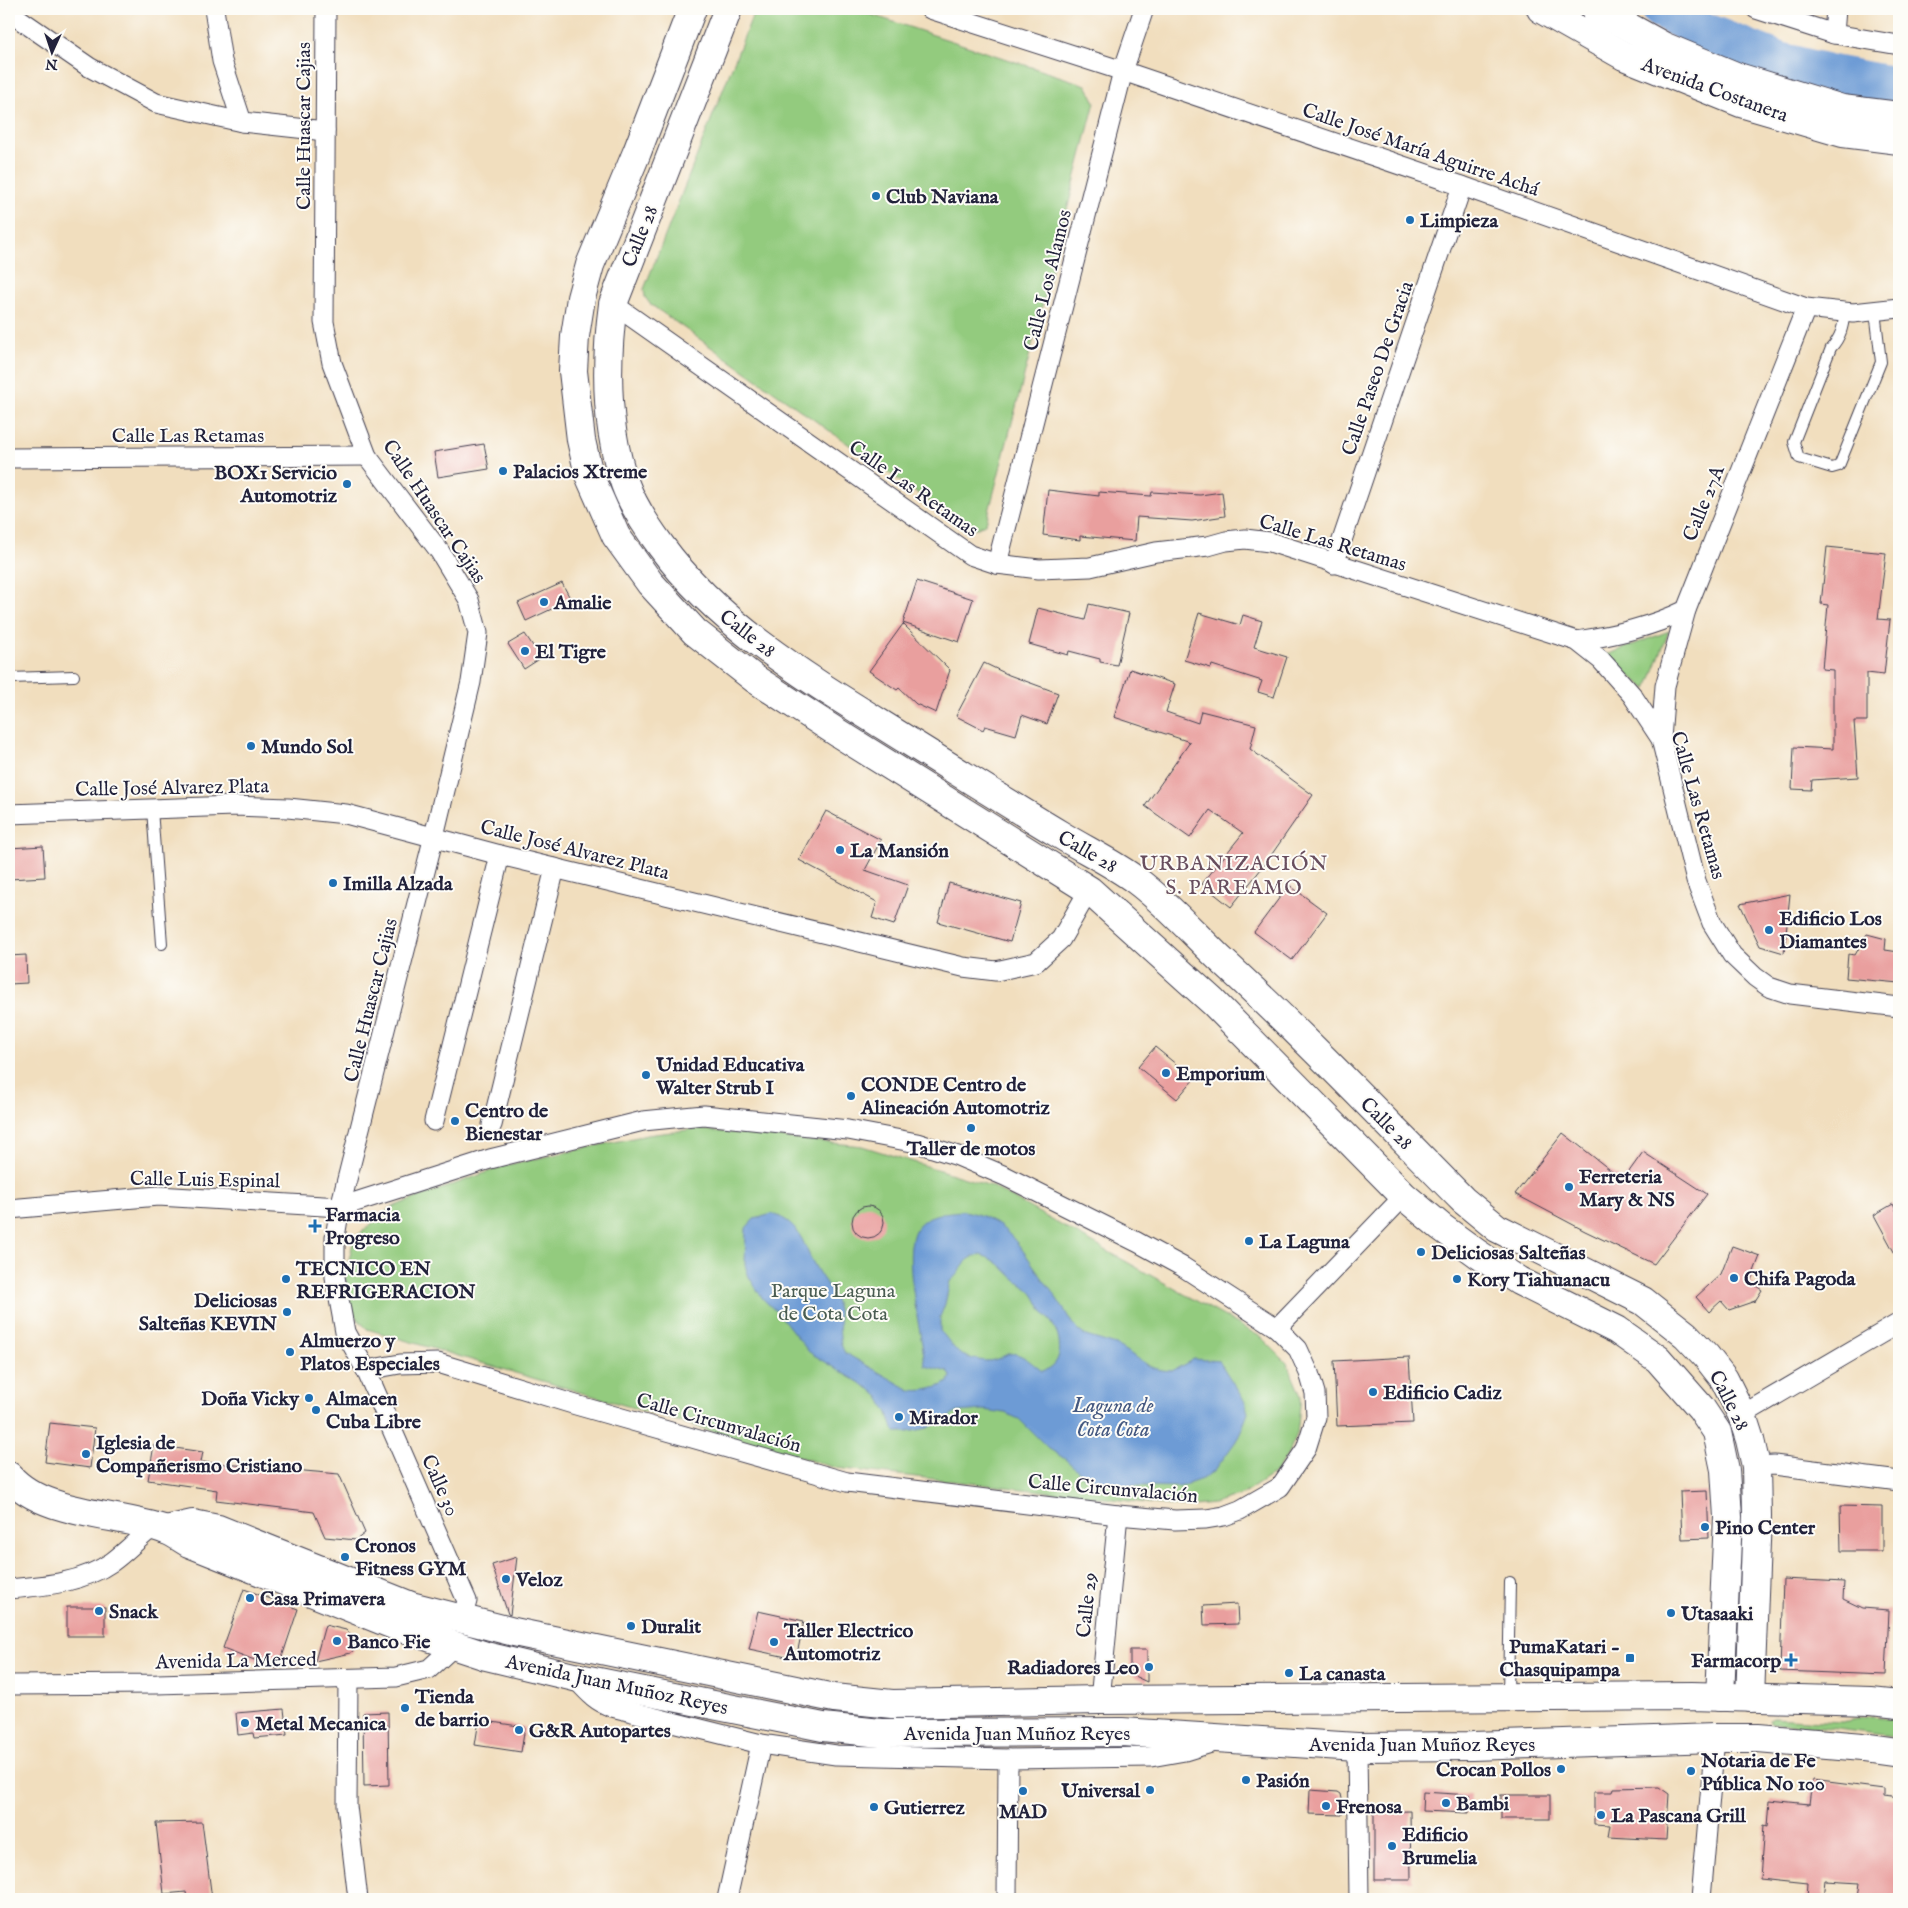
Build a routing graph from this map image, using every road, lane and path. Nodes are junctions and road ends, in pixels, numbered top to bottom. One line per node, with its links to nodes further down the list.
1 (214, 9): 16 (street)
2 (326, 9): 17 (street, Calle Huascar Cajias)
3 (692, 9): 19 (main road, Calle 28)
4 (728, 9): 20 (main road, Calle 28)
5 (930, 9): 14 (street, Calle José María Aguirre Achá)
6 (1144, 9): 14 (street, Calle Los Alamos)
7 (1540, 9): 18 (main road, Avenida Costanera)
8 (1596, 9): 15 (main road, Avenida Costanera)
9 (1756, 9): 12 (street)
10 (1836, 9): 12 (street)
11 (9, 12): 16 (street)
12 (1834, 34): 13 (street)
13 (1899, 45)
14 (1123, 71): 21 (street, Calle José María Aguirre Achá); 31 (street, Calle Los Alamos)
15 (1899, 116)
16 (242, 122): 17 (street)
17 (325, 131): 28 (street, Calle Huascar Cajias)
18 (1899, 140)
19 (638, 152): 20 (main road); 22 (main road, Calle 28)
20 (668, 164): 23 (main road, Calle 28)
21 (1462, 186): 24 (street, Calle José María Aguirre Achá); 32 (street, Calle Paseo De Gracia)
22 (581, 298): 23 (main road); 33 (main road, Calle 28)
23 (613, 304): 30 (main road, Calle 28); 31 (street, Calle Las Retamas)
24 (1806, 308): 27 (street, Calle José María Aguirre Achá); 34 (street, Calle 27A)
25 (1899, 308): 26 (street, Calle José María Aguirre Achá)
26 (1876, 311): 27 (street, Calle José María Aguirre Achá); 27 (lane)
27 (1845, 312)
28 (367, 456): 29 (street, Calle Las Retamas); 43 (street, Calle Huascar Cajias)
29 (9, 458)
30 (673, 562): 33 (main road); 38 (main road, Calle 28)
31 (997, 564): 32 (street, Calle Las Retamas)
32 (1334, 564): 35 (street, Calle Las Retamas)
33 (650, 583): 39 (main road, Calle 28)
34 (1686, 610): 35 (street); 40 (street, Calle 27A)
35 (1577, 641): 40 (street, Calle Las Retamas)
36 (74, 676): 37 (lane)
37 (9, 678)
38 (855, 708): 39 (main road); 45 (main road, Calle 28)
39 (838, 733): 47 (main road, Calle 28)
40 (1661, 739): 49 (street, Calle Las Retamas)
41 (152, 809): 42 (street, Calle José Alvarez Plata); 43 (street, Calle José Alvarez Plata); 48 (lane)
42 (9, 814)
43 (434, 836): 44 (street, Calle José Alvarez Plata); 54 (street, Calle Huascar Cajias)
44 (500, 855): 46 (street, Calle José Alvarez Plata); 50 (street)
45 (1107, 861): 47 (main road); 53 (main road, Calle 28)
46 (555, 868): 47 (street, Calle José Alvarez Plata); 51 (street)
47 (1089, 890): 52 (main road, Calle 28)
48 (162, 944)
49 (1899, 1007)
50 (434, 1121)
51 (492, 1125)
52 (1404, 1196): 56 (main road, Calle 28); 58 (street)
53 (1463, 1200): 56 (main road); 60 (main road, Calle 28)
54 (340, 1206): 55 (street, Calle Luis Espinal); 58 (street, Calle Circunvalación); 59 (street)
55 (9, 1209)
56 (1442, 1227): 61 (main road, Calle 28)
57 (1899, 1323): 60 (street)
58 (1277, 1328): 66 (street, Calle Circunvalación)
59 (366, 1370): 66 (street, Calle Circunvalación); 70 (street, Calle 30)
60 (1742, 1415): 61 (main road); 62 (main road, Calle 28)
61 (1718, 1432): 63 (main road, Calle 28)
62 (1756, 1466): 63 (main road); 65 (street); 77 (main road, Calle 28)
63 (1725, 1470): 76 (main road, Calle 28)
64 (9, 1476): 67 (main road, Avenida Juan Muñoz Reyes)
65 (1899, 1481)
66 (1118, 1515): 78 (street, Calle 29)
67 (159, 1529): 69 (street); 70 (main road, Avenida Juan Muñoz Reyes); 71 (main road, Avenida Juan Muñoz Reyes)
68 (1510, 1582): 75 (lane)
69 (9, 1589)
70 (462, 1619): 71 (main road); 78 (main road, Avenida Juan Muñoz Reyes)
71 (454, 1646): 72 (main road, Avenida Juan Muñoz Reyes); 73 (street, Avenida La Merced)
72 (574, 1677): 81 (main road, Avenida Juan Muñoz Reyes); 82 (street)
73 (348, 1679): 74 (street, Avenida La Merced); 86 (street)
74 (9, 1685)
75 (1508, 1697): 76 (main road, Avenida Juan Muñoz Reyes); 78 (main road, Avenida Juan Muñoz Reyes)
76 (1720, 1697): 77 (main road, Avenida Juan Muñoz Reyes); 80 (main road, Calle 28)
77 (1750, 1698): 79 (main road); 80 (main road)
78 (1100, 1700)
79 (1899, 1704)
80 (1715, 1738): 83 (main road, Avenida Juan Muñoz Reyes); 84 (main road, Avenida Juan Muñoz Reyes); 90 (street)
81 (1220, 1740): 83 (main road, Avenida Juan Muñoz Reyes); 85 (street)
82 (761, 1744): 85 (street); 87 (street)
83 (1356, 1747): 89 (street)
84 (1899, 1752)
85 (1008, 1760): 88 (street)
86 (358, 1899)
87 (727, 1899)
88 (1006, 1899)
89 (1359, 1899)
90 (1700, 1899)

